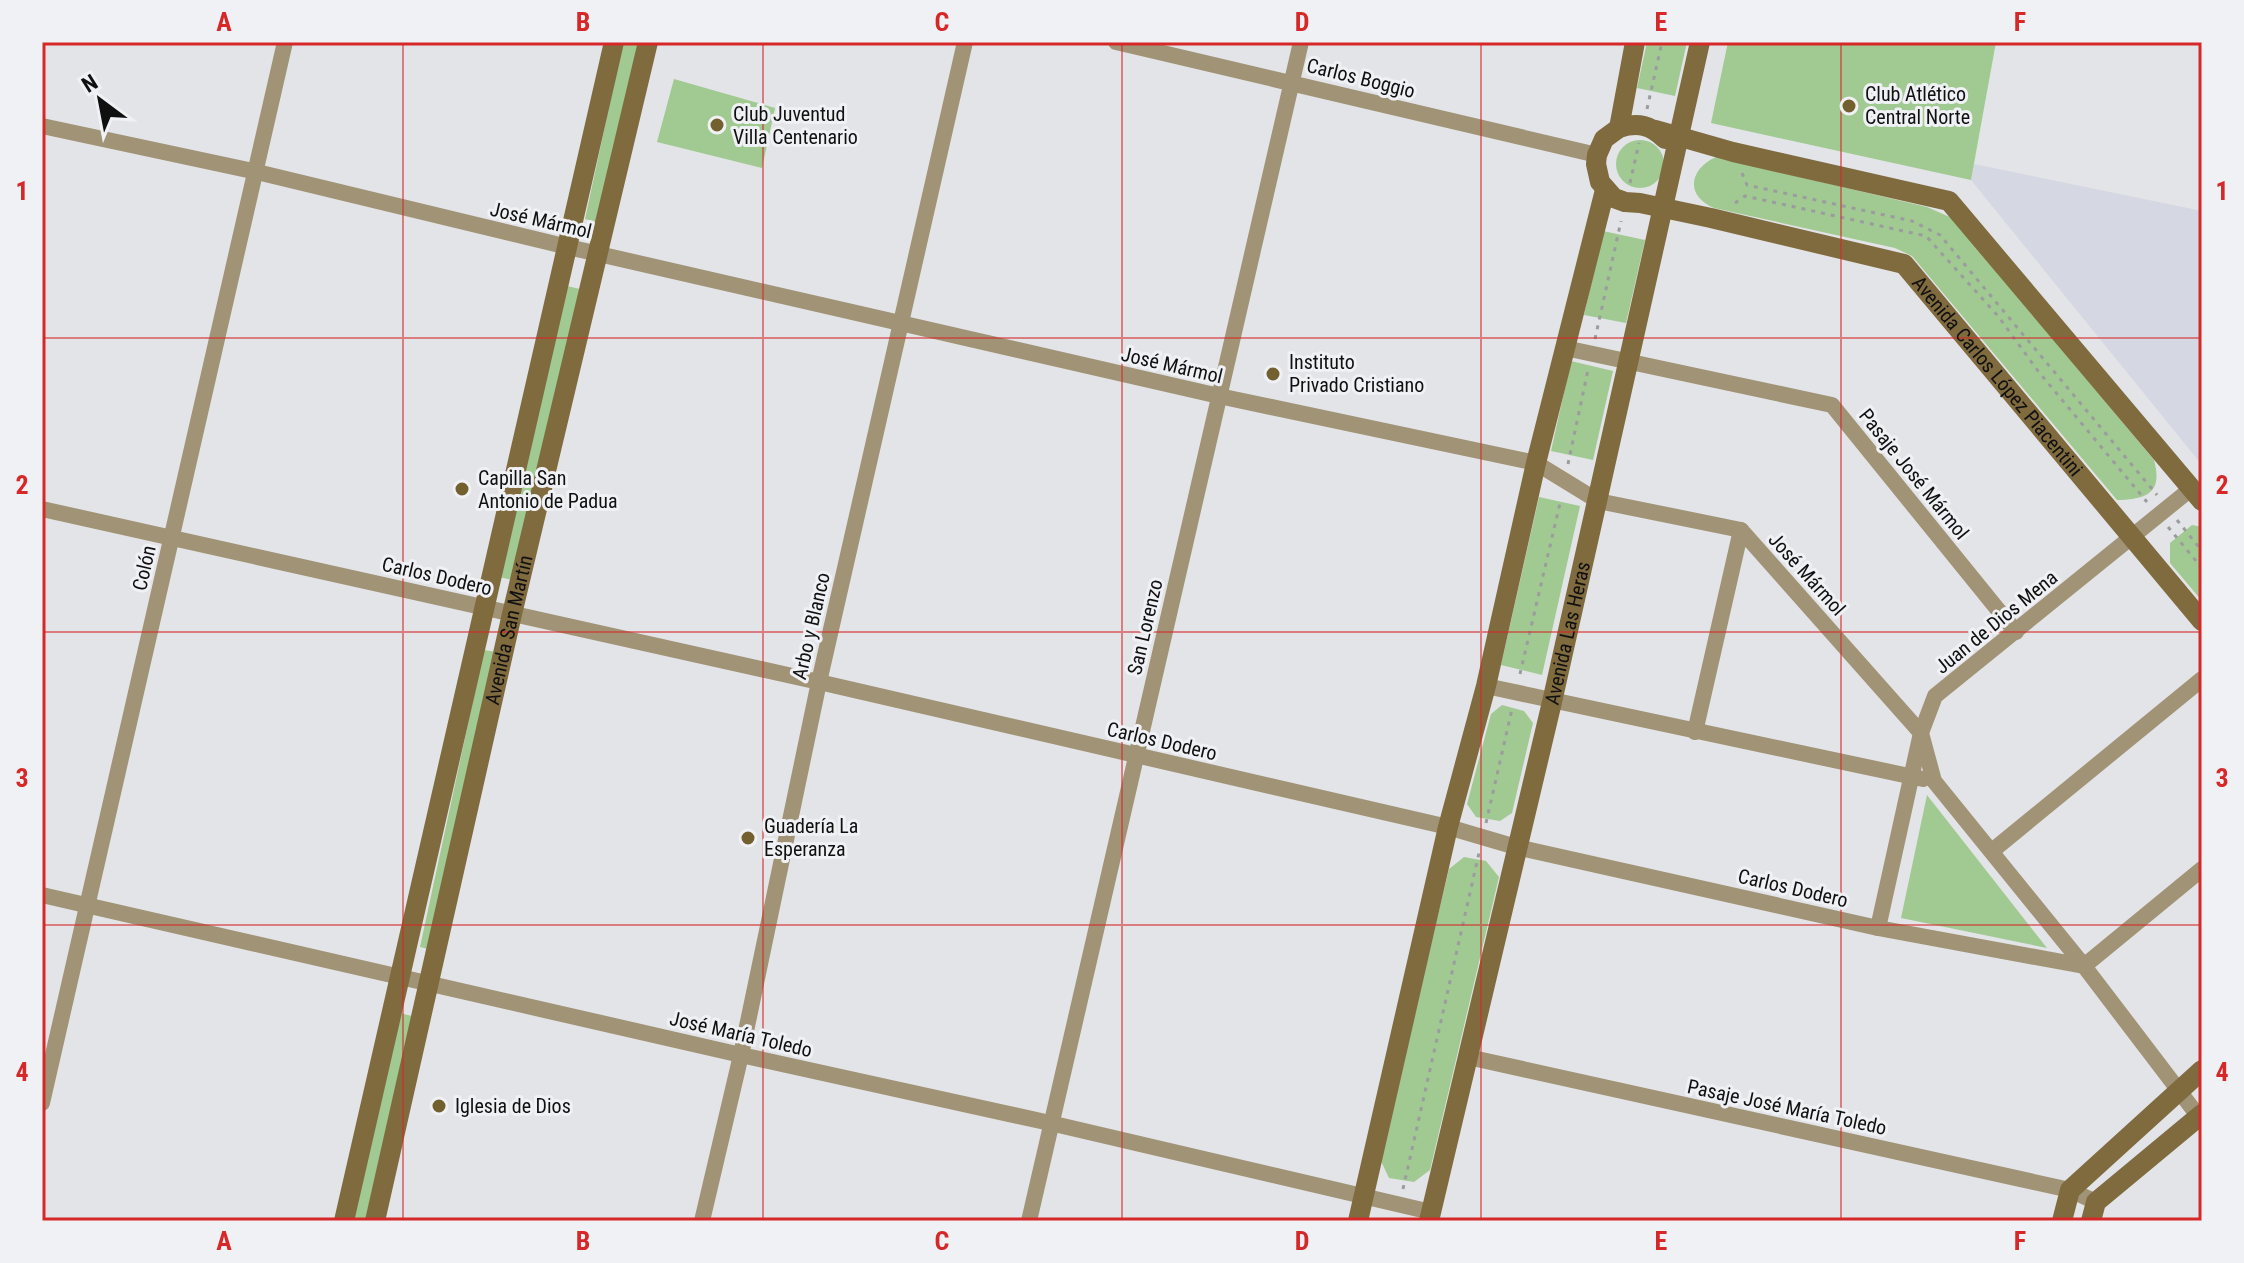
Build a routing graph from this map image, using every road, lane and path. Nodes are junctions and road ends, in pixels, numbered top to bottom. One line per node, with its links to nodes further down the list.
1 (285, 42): 17 (street, Colón)
2 (614, 42): 22 (main road, Avenida San Martín)
3 (648, 42): 23 (main road, Avenida San Martín)
4 (965, 42): 24 (street, Arbo y Blanco)
5 (1116, 42): 10 (street, Carlos Boggio)
6 (1301, 42): 10 (street, San Lorenzo)
7 (1635, 42): 12 (main road)
8 (1662, 42): 13 (path)
9 (1700, 42): 14 (main road, Avenida Las Heras)
10 (1292, 82): 18 (street, Carlos Boggio); 28 (street, San Lorenzo)
11 (42, 126): 17 (street, José Mármol)
12 (1619, 128): 13 (main road); 18 (main road)
13 (1649, 128): 14 (main road); 16 (main road); 20 (path)
14 (1679, 137): 15 (main road); 16 (main road, Avenida Las Heras)
15 (1733, 152): 31 (main road); 33 (path)
16 (1675, 160): 19 (main road, Avenida Las Heras)
17 (257, 172): 22 (street, José Mármol); 37 (street, Colón)
18 (1600, 173): 20 (main road, Avenida Carlos López Piacentini); 25 (main road)
19 (1670, 183): 20 (main road); 21 (main road, Avenida Las Heras)
20 (1633, 203): 21 (main road, Avenida Carlos López Piacentini); 26 (path)
21 (1664, 209): 27 (main road, Avenida Las Heras); 36 (main road, Avenida Carlos López Piacentini)
22 (568, 247): 23 (street, José Mármol); 39 (main road, Avenida San Martín)
23 (599, 255): 24 (street, José Mármol); 40 (main road, Avenida San Martín)
24 (901, 323): 28 (street, José Mármol); 44 (street, Arbo y Blanco)
25 (1565, 348): 26 (street, Pasaje José Mármol); 29 (main road)
26 (1592, 353): 27 (street, Pasaje José Mármol); 30 (path)
27 (1629, 361): 32 (main road, Avenida Las Heras); 42 (street, Pasaje José Mármol)
28 (1219, 396): 29 (street, José Mármol); 50 (street, San Lorenzo)
29 (1536, 463): 30 (street, José Mármol); 45 (main road)
30 (1565, 480): 32 (street, José Mármol); 46 (path)
31 (2197, 495): 33 (street, Juan de Dios Mena)
32 (1598, 501): 35 (street, José Mármol); 47 (main road, Avenida Las Heras)
33 (2168, 508): 36 (street, Juan de Dios Mena); 38 (path)
34 (42, 509): 37 (street, Carlos Dodero)
35 (1741, 530): 48 (street); 49 (street, José Mármol)
36 (2133, 536): 41 (main road, Avenida Carlos López Piacentini); 42 (street, Juan de Dios Mena)
37 (172, 537): 39 (street, Carlos Dodero); 59 (street, Colón)
38 (2202, 551)
39 (484, 607): 40 (street, Carlos Dodero); 62 (main road, Avenida San Martín)
40 (512, 614): 44 (street, Carlos Dodero); 63 (main road, Avenida San Martín)
41 (2202, 621)
42 (2016, 632): 49 (street, Juan de Dios Mena)
43 (2202, 679): 56 (street)
44 (819, 682): 50 (street, Carlos Dodero); 64 (street, Arbo y Blanco)
45 (1486, 686): 46 (street); 53 (main road)
46 (1515, 693): 47 (street); 54 (path)
47 (1552, 702): 48 (street); 55 (main road, Avenida Las Heras)
48 (1695, 732): 51 (street)
49 (1921, 733): 51 (street, Juan de Dios Mena); 52 (street, José Mármol)
50 (1136, 756): 53 (street, Carlos Dodero); 70 (street, San Lorenzo)
51 (1913, 777): 52 (street); 60 (street, Juan de Dios Mena)
52 (1934, 781): 56 (street, José Mármol)
53 (1448, 827): 54 (street, Carlos Dodero); 72 (main road)
54 (1483, 837): 55 (street, Carlos Dodero); 73 (path)
55 (1516, 847): 60 (street, Carlos Dodero); 65 (main road, Avenida Las Heras)
56 (1992, 851): 61 (street, José Mármol)
57 (2202, 869): 61 (street)
58 (42, 895): 59 (street, José María Toledo)
59 (86, 904): 62 (street, José María Toledo); 68 (street, Colón)
60 (1878, 928): 61 (street, Carlos Dodero)
61 (2084, 966): 67 (street)
62 (398, 977): 63 (street, José María Toledo); 76 (main road, Avenida San Martín)
63 (430, 984): 64 (street, José María Toledo); 77 (main road, Avenida San Martín)
64 (741, 1055): 70 (street, José María Toledo); 78 (street, Arbo y Blanco)
65 (1468, 1057): 71 (street, Pasaje José María Toledo); 75 (main road, Avenida Las Heras)
66 (2202, 1070): 67 (main road)
67 (2178, 1090): 69 (street); 71 (main road)
68 (42, 1103)
69 (2201, 1117): 74 (main road)
70 (1050, 1123): 72 (street, José María Toledo); 79 (street, San Lorenzo)
71 (2070, 1190): 74 (street, Pasaje José María Toledo); 81 (main road)
72 (1363, 1195): 73 (street, José María Toledo); 80 (main road)
73 (1400, 1205): 75 (street, José María Toledo)
74 (2094, 1212)
75 (1430, 1217)
76 (344, 1221)
77 (375, 1221)
78 (702, 1221)
79 (1029, 1221)
80 (1358, 1221)
81 (2062, 1221)

